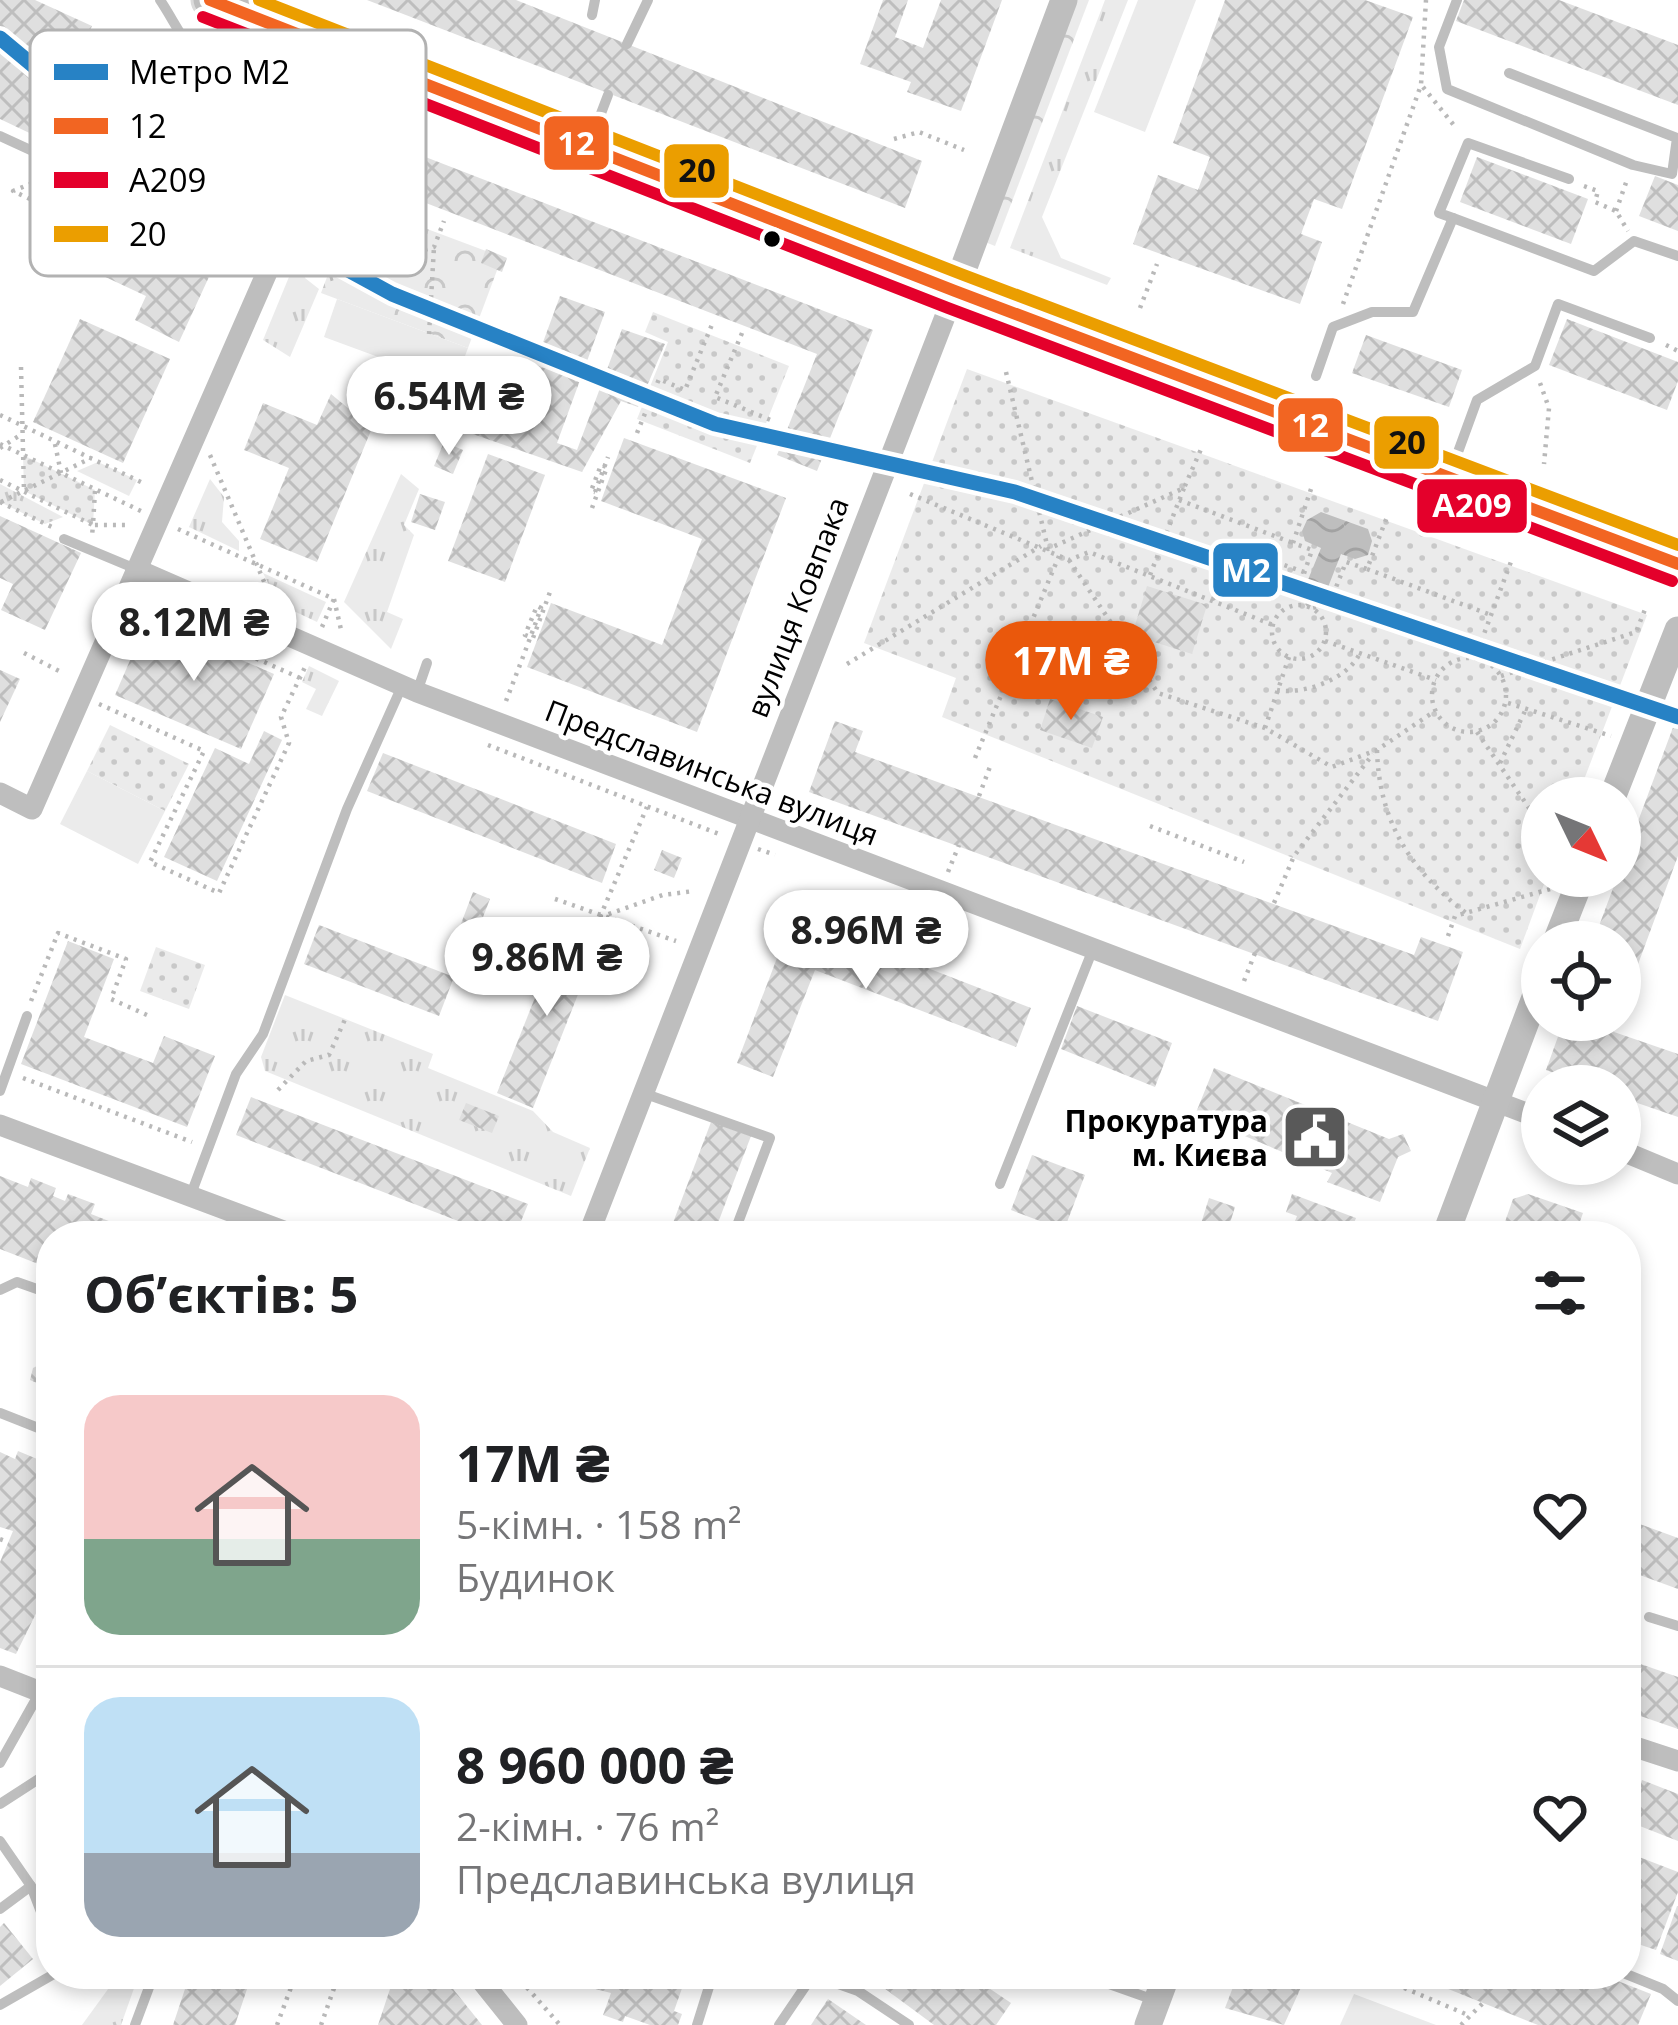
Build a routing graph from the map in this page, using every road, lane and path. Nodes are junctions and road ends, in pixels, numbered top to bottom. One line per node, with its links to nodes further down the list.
1 (160, 0): 9 (lane)
2 (210, 0): 10 (main road)
3 (596, 0): 8 (lane)
4 (648, 0): 11 (lane)
5 (1064, 0): 35 (street, вулиця Ковпака)
6 (1426, 0): 14 (path)
7 (1457, 0): 22 (lane)
8 (592, 15)
9 (181, 30)
10 (286, 30)
11 (627, 44)
12 (1509, 73): 22 (lane)
13 (426, 85): 19 (main road)
14 (1421, 85): 18 (path); 36 (path)
15 (608, 95): 19 (lane)
16 (0, 136): 20 (lane)
17 (894, 139): 21 (path)
18 (1468, 143): 23 (lane); 26 (lane)
19 (588, 148): 35 (main road)
20 (30, 150)
21 (964, 150)
22 (1633, 165): 23 (path)
23 (1569, 179)
24 (30, 184): 25 (path)
25 (30, 199)
26 (1453, 218): 30 (lane); 45 (lane)
27 (444, 221): 28 (path)
28 (434, 247): 29 (path); 40 (path)
29 (426, 249)
30 (1678, 256)
31 (1157, 264): 37 (path)
32 (270, 276): 71 (street)
33 (340, 276): 34 (path)
34 (330, 279)
35 (955, 291): 59 (main road); 128 (street, вулиця Ковпака)
36 (1343, 303)
37 (1140, 308)
38 (713, 322): 49 (path)
39 (742, 333): 47 (path)
40 (428, 334)
41 (1650, 338): 42 (lane)
42 (1534, 366): 57 (path); 59 (lane)
43 (21, 367): 48 (path)
44 (1006, 372): 76 (path)
45 (1316, 376)
46 (0, 415): 48 (path)
47 (773, 422)
48 (22, 431): 50 (path); 51 (path); 54 (path)
49 (637, 434)
50 (55, 441): 56 (path); 58 (path)
51 (1, 446): 54 (path)
52 (1202, 447): 62 (path)
53 (208, 449): 80 (path)
54 (23, 455): 58 (path); 65 (path)
55 (608, 457): 69 (path, bridge)
56 (91, 458): 58 (path); 61 (path)
57 (1544, 464)
58 (61, 473): 64 (path); 65 (path)
59 (1448, 477): 81 (main road)
60 (0, 480): 65 (path)
61 (143, 483)
62 (1184, 488): 67 (path); 76 (path)
63 (1311, 489): 75 (path)
64 (95, 490): 71 (path); 72 (path)
65 (24, 491): 68 (path); 72 (path)
66 (910, 494): 76 (path)
67 (1179, 500): 75 (path); 85 (path)
68 (1, 502)
69 (592, 508)
70 (1387, 517): 83 (path)
71 (166, 524): 80 (path); 82 (street)
72 (93, 525): 73 (path)
73 (124, 525)
74 (64, 539): 82 (lane)
75 (1293, 543): 84 (path)
76 (1045, 548): 77 (path); 104 (path)
77 (1059, 556): 79 (path); 120 (path)
78 (1512, 559): 93 (path)
79 (1069, 560): 85 (path); 115 (path)
80 (254, 563): 87 (path); 92 (path)
81 (1678, 564)
82 (136, 569): 108 (street, Предславинська вулиця); 124 (street)
83 (1367, 569): 91 (path); 93 (path)
84 (1304, 572): 88 (path); 91 (path)
85 (1150, 574): 88 (path)
86 (550, 592): 114 (path)
87 (334, 599): 96 (path); 97 (path)
88 (1210, 599): 94 (path)
89 (139, 606): 111 (path)
90 (1646, 607): 106 (path)
91 (1311, 608): 94 (path); 98 (path)
92 (276, 610)
93 (1491, 615): 102 (path)
94 (1273, 625): 101 (path)
95 (1678, 629): 123 (street)
96 (321, 630)
97 (344, 641)
98 (1325, 641): 100 (path); 101 (path)
99 (24, 653): 105 (path)
100 (1360, 653): 107 (path); 109 (path)
101 (1289, 657): 109 (path)
102 (1475, 658): 106 (path); 107 (path)
103 (428, 663): 108 (lane)
104 (847, 664)
105 (61, 672)
106 (1502, 676): 110 (path)
107 (1436, 680): 113 (path)
108 (410, 689): 114 (street, Предславинська вулиця); 156 (lane)
109 (1276, 690): 115 (path)
110 (1506, 702): 112 (path); 116 (path)
111 (97, 703)
112 (1526, 709): 117 (path); 122 (path)
113 (1435, 711): 116 (path); 119 (path)
114 (498, 723): 128 (street, Предславинська вулиця)
115 (1265, 728): 119 (path)
116 (1477, 732): 122 (path)
117 (1611, 736)
118 (488, 745): 127 (path)
119 (1377, 750): 137 (path); 138 (path)
120 (975, 758)
121 (991, 764): 125 (path)
122 (1499, 765): 126 (path)
123 (1620, 777)
124 (0, 794)
125 (979, 796)
126 (1521, 796)
127 (647, 807): 130 (path); 139 (path)
128 (750, 819): 133 (street, Предславинська вулиця); 152 (street, вулиця Ковпака)
129 (1150, 826): 132 (path)
130 (716, 833)
131 (958, 845): 133 (path)
132 (1244, 862)
133 (943, 889): 142 (street, Предславинська вулиця)
134 (694, 891): 139 (path)
135 (1524, 897): 138 (path)
136 (555, 899): 139 (path)
137 (1274, 903)
138 (1466, 914): 140 (path)
139 (600, 917): 141 (path)
140 (1448, 936)
141 (676, 940)
142 (1094, 946): 144 (street, Предславинська вулиця); 159 (lane)
143 (1255, 953): 144 (path)
144 (1236, 1002): 153 (street, Предславинська вулиця)
145 (147, 1015): 147 (path)
146 (347, 1015): 150 (path)
147 (27, 1016): 149 (lane)
148 (1521, 1033): 153 (street)
149 (7, 1072): 151 (lane); 156 (path)
150 (278, 1090)
151 (0, 1091)
152 (643, 1094): 162 (street, вулиця Ковпака); 163 (lane)
153 (1495, 1100): 154 (street, Предславинська вулиця); 164 (street)
154 (1521, 1111)
155 (0, 1125): 160 (street)
156 (208, 1149): 160 (lane)
157 (1641, 1159): 158 (street)
158 (1678, 1174)
159 (1000, 1184)
160 (190, 1197): 161 (street)
161 (256, 1221)
162 (594, 1221)
163 (740, 1221)
164 (1451, 1221)
165 (36, 1289): 166 (lane)
166 (0, 1290)
167 (0, 1414): 168 (lane)
168 (36, 1427)
169 (0, 1539): 170 (path)
170 (8, 1543)
171 (1649, 1617): 172 (lane)
172 (1678, 1627)
173 (0, 1676): 174 (street)
174 (36, 1689)
175 (36, 1706): 178 (lane)
176 (1641, 1749): 177 (street)
177 (1678, 1762)
178 (0, 1763)
179 (36, 1781): 180 (lane)
180 (0, 1804)
181 (0, 1840): 182 (lane)
182 (31, 1886): 183 (lane); 184 (lane)
183 (36, 1899)
184 (0, 1909)
185 (1641, 1980): 197 (lane)
186 (36, 1984): 199 (lane)
187 (148, 1989): 202 (lane)
188 (290, 1989): 203 (path)
189 (334, 1989): 204 (path)
190 (488, 1989): 205 (street)
191 (528, 1989): 206 (path)
192 (708, 1989): 207 (lane)
193 (803, 1989): 208 (lane)
194 (852, 1989): 209 (lane)
195 (1109, 1989): 200 (lane)
196 (1406, 1989): 201 (path)
197 (1678, 2001)
198 (1484, 2002): 201 (path)
199 (0, 2005)
200 (1153, 2013)
201 (1468, 2015): 210 (path)
202 (135, 2025)
203 (277, 2025)
204 (321, 2025)
205 (517, 2025)
206 (560, 2025)
207 (697, 2025)
208 (779, 2025)
209 (909, 2025)
210 (1461, 2025)

